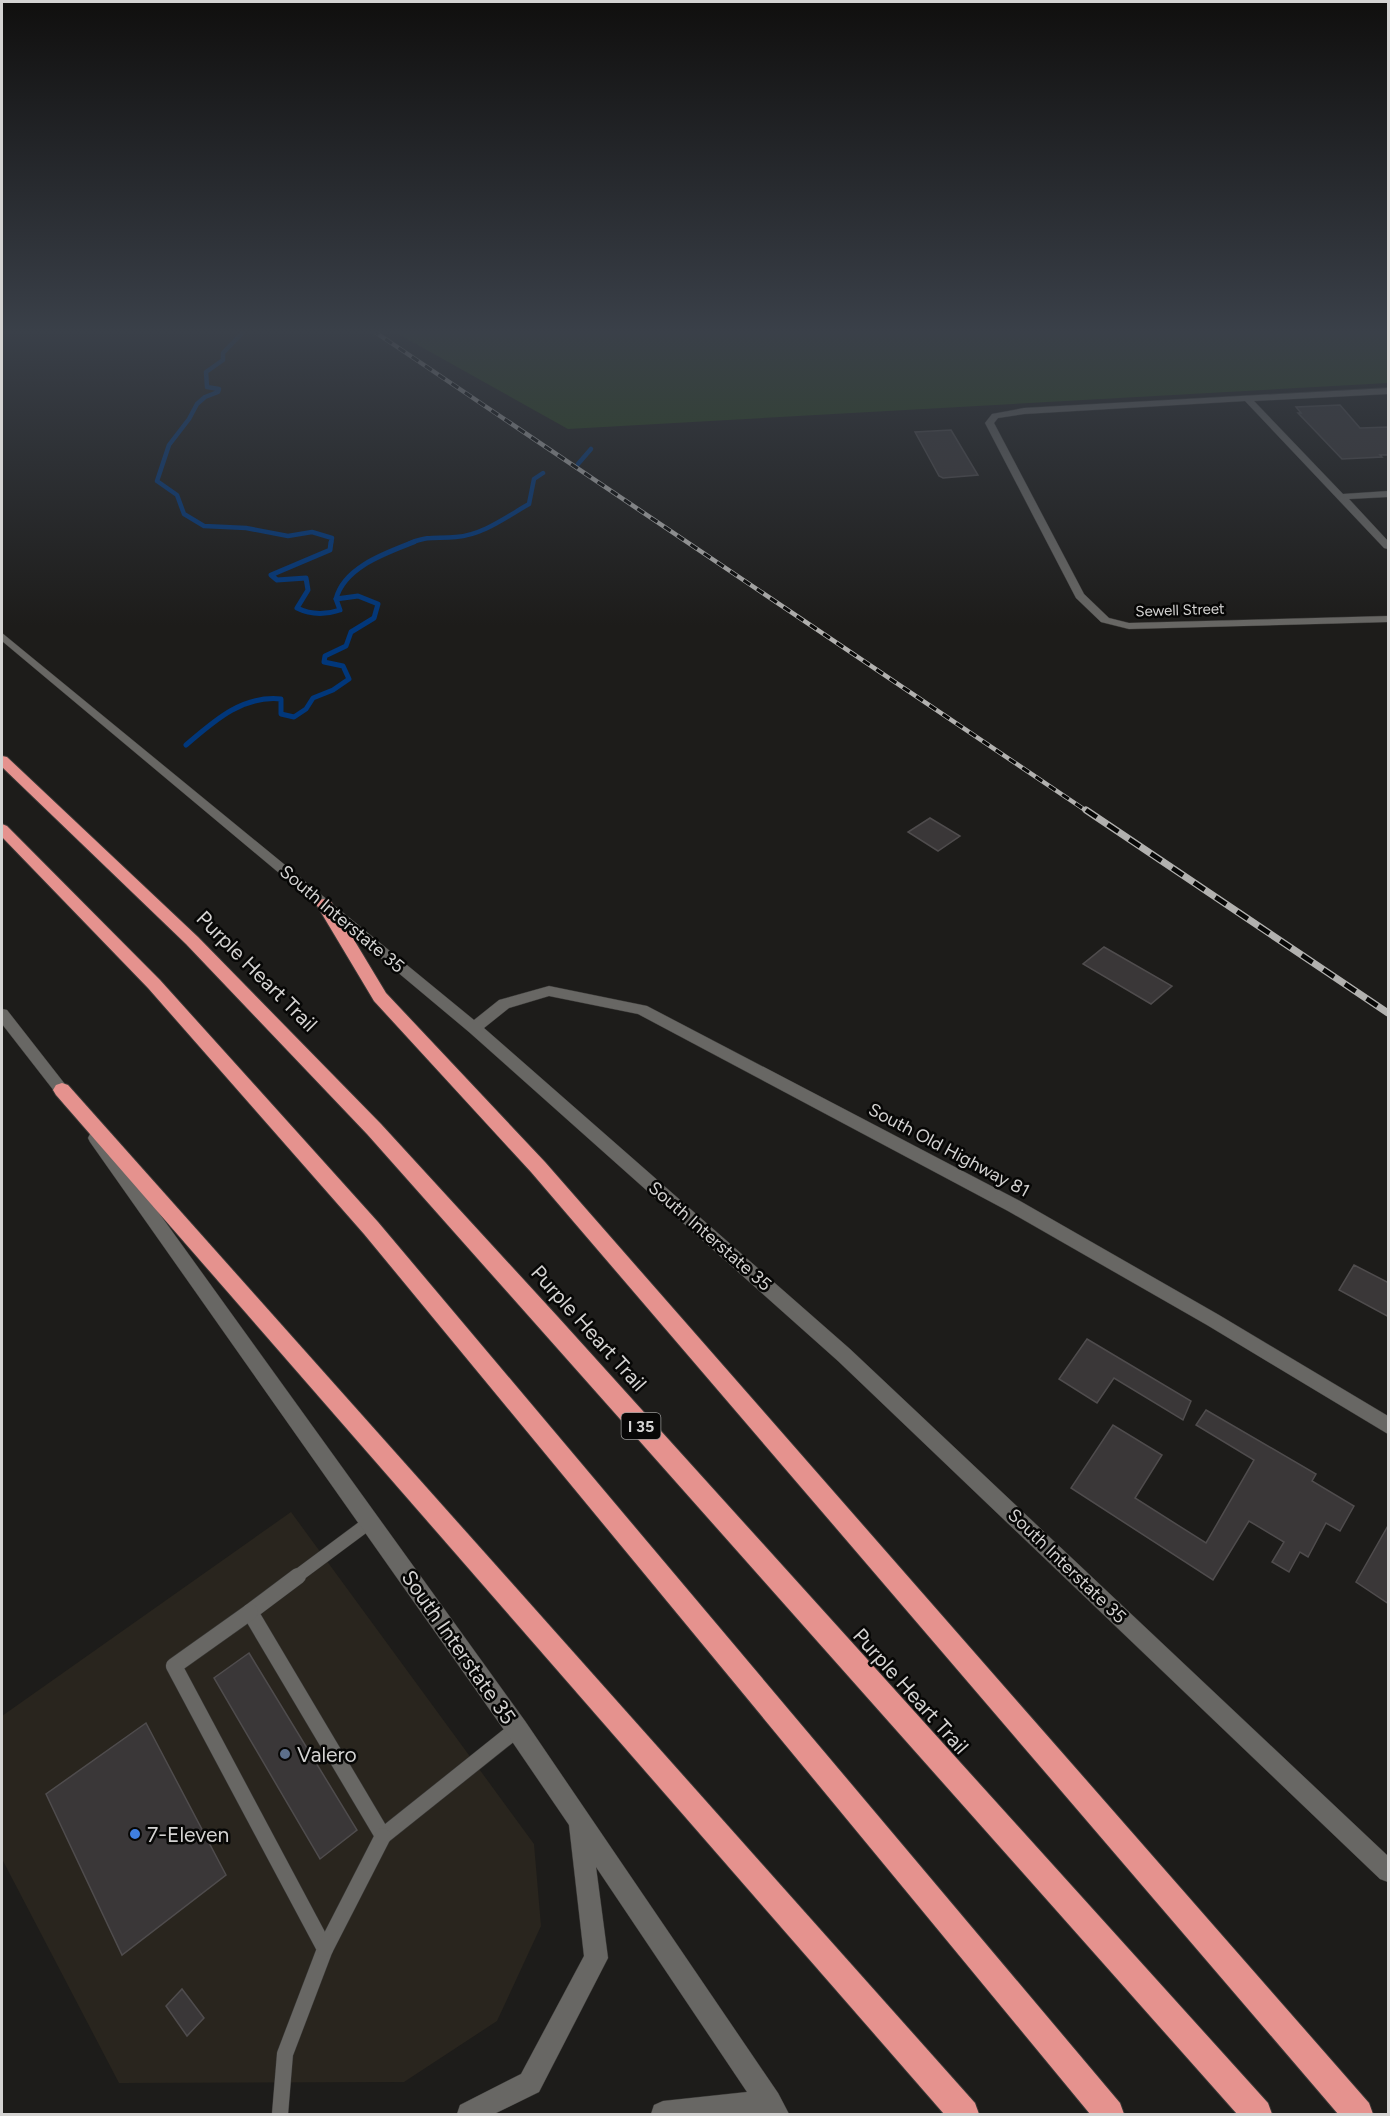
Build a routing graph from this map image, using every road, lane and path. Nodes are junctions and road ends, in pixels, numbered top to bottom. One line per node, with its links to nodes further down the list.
1 (992, 429): 6 (street, Sewell Street)
2 (1276, 429): 4 (street)
3 (1389, 494): 4 (street)
4 (1341, 497): 5 (street)
5 (1389, 546)
6 (1389, 619)
7 (2, 636): 10 (street, South Interstate 35)
8 (2, 760): 28 (highway, Purple Heart Trail / I 35)
9 (2, 829): 27 (highway)
10 (324, 904): 12 (street, South Interstate 35); 29 (highway)
11 (5, 1024): 13 (street, South Interstate 35)
12 (474, 1028): 14 (street, South Old Highway 81); 20 (street, South Interstate 35)
13 (62, 1090): 15 (street, South Interstate 35); 26 (highway)
14 (1389, 1426)
15 (370, 1522): 16 (lane); 17 (street, South Interstate 35)
16 (250, 1612): 19 (lane); 21 (lane)
17 (517, 1729): 18 (street, South Interstate 35); 19 (lane)
18 (580, 1822): 22 (street, South Interstate 35); 24 (street)
19 (382, 1836): 21 (lane)
20 (1389, 1871)
21 (325, 1949): 23 (lane)
22 (773, 2108): 25 (street)
23 (280, 2115)
24 (469, 2115)
25 (663, 2115)
26 (964, 2115)
27 (1109, 2115)
28 (1257, 2115)
29 (1358, 2115)

